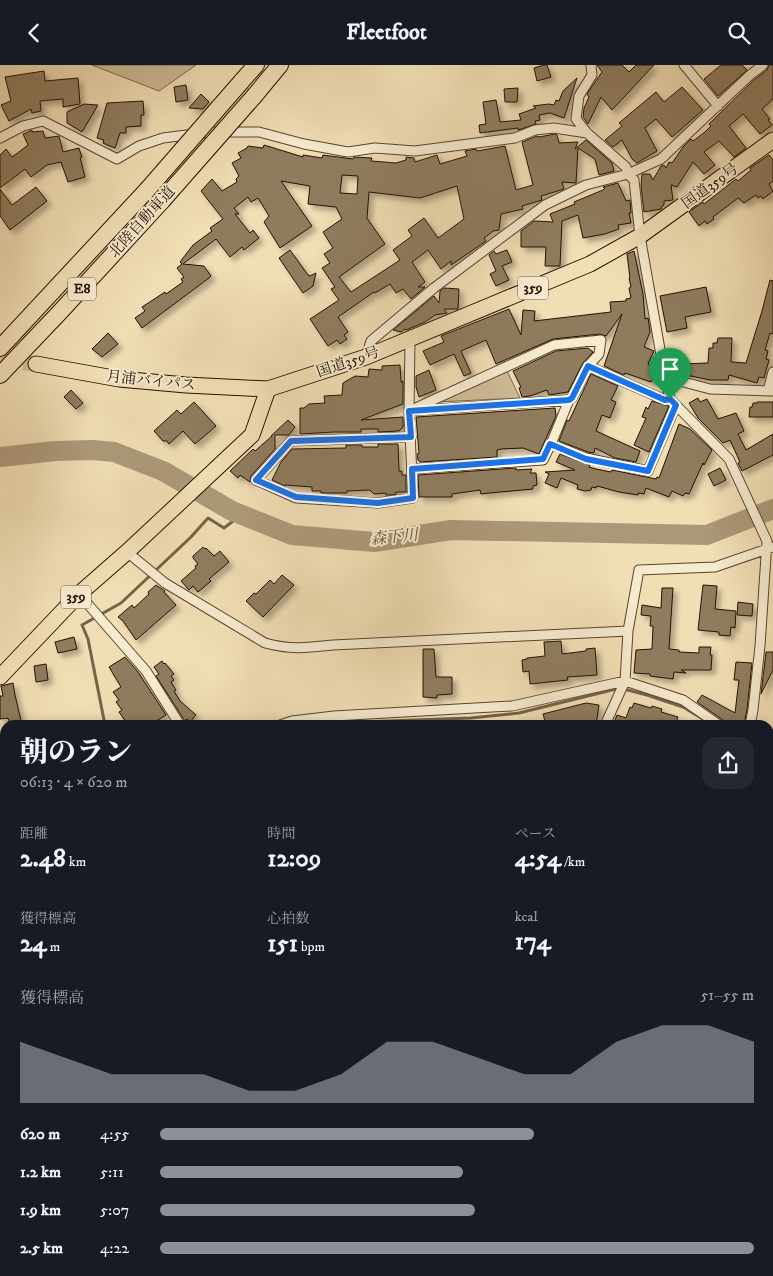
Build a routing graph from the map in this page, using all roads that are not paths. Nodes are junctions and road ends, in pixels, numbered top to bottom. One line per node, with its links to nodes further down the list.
1 (256, 65): 13 (highway, 北陸自動車道 / E8, bridge)
2 (280, 65): 18 (highway, 北陸自動車道 / E8, bridge)
3 (591, 65): 7 (street)
4 (684, 65): 6 (street)
5 (762, 65): 6 (street)
6 (718, 106): 10 (street)
7 (587, 133): 8 (street); 10 (street)
8 (0, 138)
9 (773, 140): 11 (highway, 国道359号 / 359)
10 (628, 174): 11 (street); 14 (street)
11 (640, 236): 12 (highway, 国道359号 / 359); 19 (street)
12 (410, 339): 14 (highway, 国道359号 / 359); 24 (street)
13 (0, 348)
14 (366, 357): 20 (highway, 国道359号 / 359)
15 (36, 364): 20 (highway, 月浦バイパス / 359)
16 (588, 366): 22 (street); 23 (street); 24 (street)
17 (773, 372): 21 (street)
18 (0, 375)
19 (666, 381): 21 (street); 23 (street)
20 (268, 389): 29 (highway, 359)
21 (770, 391)
22 (569, 400): 24 (street); 26 (street)
23 (673, 402): 26 (street); 28 (street)
24 (409, 411): 25 (street)
25 (411, 437): 27 (street); 27 (street)
26 (550, 444): 27 (street)
27 (412, 469)
28 (769, 546): 31 (street); 38 (street)
29 (127, 551): 30 (highway, 359); 31 (street)
30 (79, 594): 32 (highway, 359); 34 (street)
31 (628, 631): 33 (street)
32 (0, 677)
33 (623, 686): 35 (street); 36 (street); 37 (street)
34 (177, 720)
35 (300, 720)
36 (607, 720)
37 (712, 720)
38 (751, 720)

